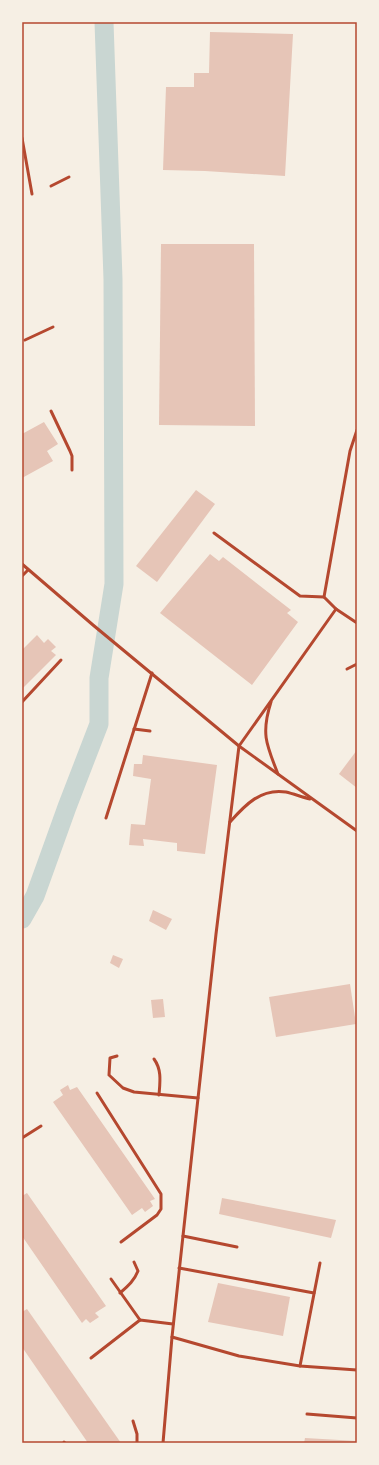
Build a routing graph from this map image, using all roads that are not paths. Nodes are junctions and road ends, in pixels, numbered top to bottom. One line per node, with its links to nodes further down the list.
1 (22, 138): 4 (lane)
2 (69, 178): 3 (lane)
3 (51, 186)
4 (32, 194)
5 (53, 327): 6 (lane)
6 (25, 340)
7 (51, 411): 9 (lane)
8 (357, 430): 14 (lane)
9 (72, 470)
10 (214, 533): 14 (lane)
11 (22, 564): 12 (lane)
12 (28, 570): 13 (lane); 20 (lane)
13 (22, 576)
14 (324, 597): 15 (lane)
15 (336, 609): 16 (lane); 21 (lane)
16 (357, 623)
17 (61, 660): 22 (lane)
18 (357, 664): 19 (lane)
19 (348, 669)
20 (152, 673): 23 (lane); 25 (lane)
21 (273, 699): 25 (lane); 26 (lane)
22 (22, 702)
23 (134, 729): 24 (lane); 28 (lane)
24 (150, 730)
25 (239, 746): 26 (lane); 29 (lane)
26 (278, 774): 27 (lane)
27 (314, 801): 29 (lane); 30 (lane)
28 (106, 818)
29 (230, 822): 35 (lane)
30 (357, 832)
31 (117, 1056): 34 (lane)
32 (154, 1059): 34 (lane)
33 (97, 1093): 39 (lane)
34 (159, 1095): 35 (lane)
35 (198, 1098): 38 (lane)
36 (41, 1126): 37 (lane)
37 (22, 1138)
38 (183, 1236): 40 (lane); 43 (lane)
39 (121, 1242)
40 (237, 1246)
41 (134, 1262): 45 (lane)
42 (320, 1263): 46 (lane)
43 (179, 1268): 46 (lane); 48 (lane)
44 (111, 1279): 45 (lane)
45 (120, 1293): 47 (lane)
46 (314, 1293): 51 (lane)
47 (140, 1320): 48 (lane); 50 (lane)
48 (173, 1324): 49 (lane)
49 (172, 1337): 51 (lane); 57 (lane)
50 (90, 1358)
51 (300, 1366): 52 (lane)
52 (357, 1370)
53 (307, 1414): 54 (lane)
54 (357, 1418)
55 (132, 1421): 56 (lane)
56 (137, 1443)
57 (163, 1443)

